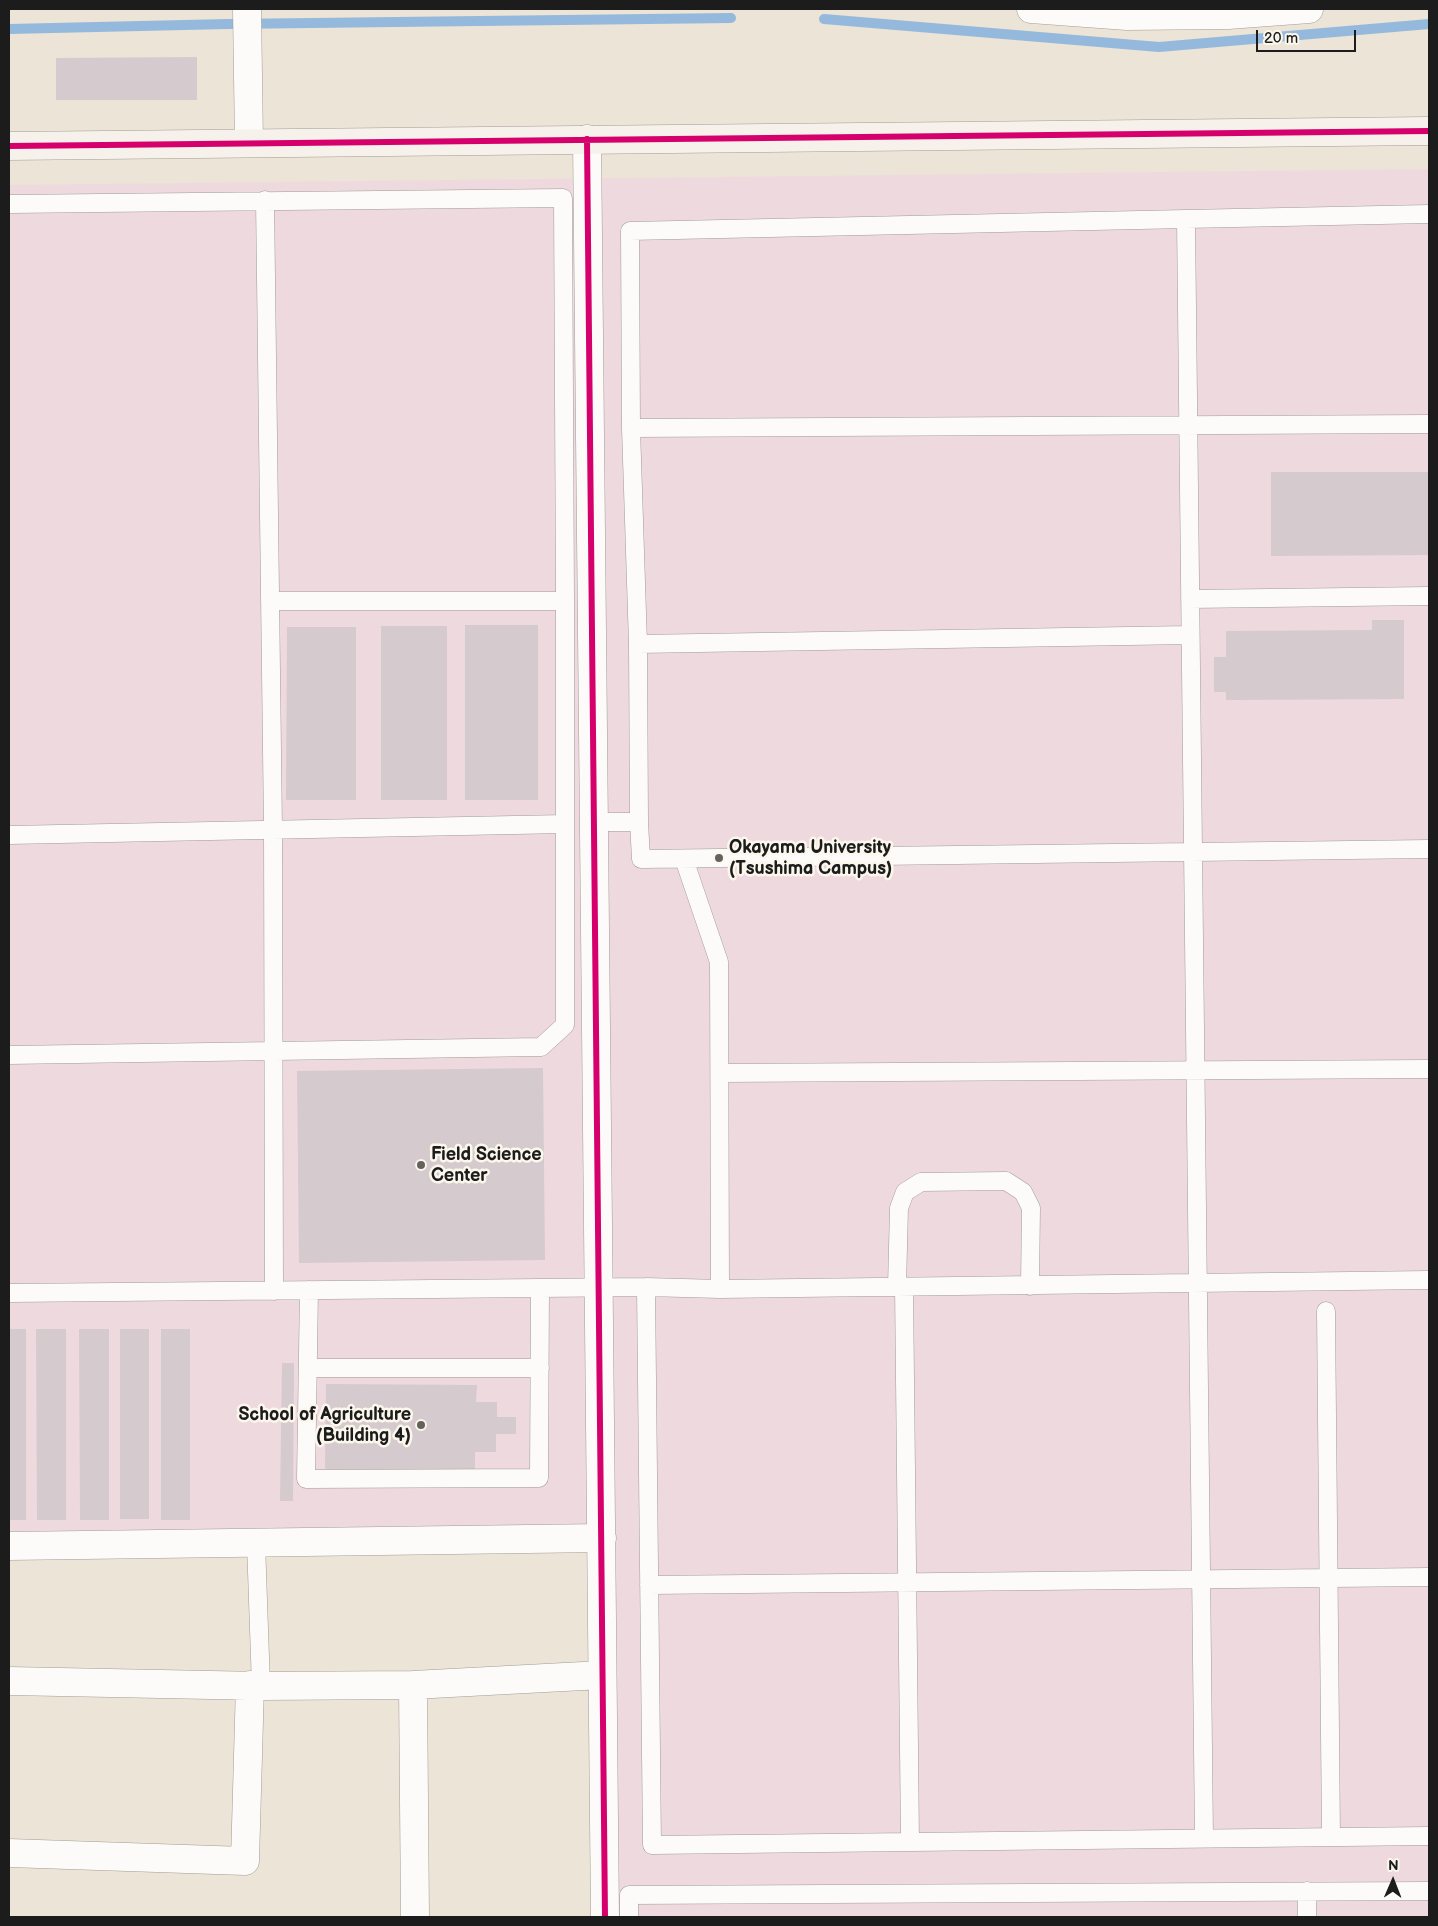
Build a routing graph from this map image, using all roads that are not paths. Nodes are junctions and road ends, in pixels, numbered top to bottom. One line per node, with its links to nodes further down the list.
1 (1031, 9): 4 (street)
2 (1309, 9): 4 (street)
3 (247, 11): 7 (street)
4 (1228, 12)
5 (1429, 131): 6 (street)
6 (587, 139): 7 (street); 22 (street)
7 (249, 143): 8 (street)
8 (9, 146)
9 (265, 200): 10 (lane); 18 (lane); 19 (lane)
10 (9, 204)
11 (1429, 214): 12 (lane)
12 (1186, 219): 13 (lane); 15 (lane)
13 (1188, 424): 14 (lane); 15 (lane); 17 (lane)
14 (1429, 424)
15 (631, 428): 21 (lane)
16 (1429, 596): 17 (lane)
17 (1190, 599): 20 (lane)
18 (270, 601): 19 (lane); 25 (lane)
19 (565, 601): 24 (lane)
20 (1190, 635): 21 (lane); 28 (lane)
21 (638, 644): 23 (lane)
22 (595, 822): 23 (lane); 38 (street)
23 (639, 822): 29 (lane)
24 (565, 824): 25 (lane); 30 (lane)
25 (273, 829): 26 (lane); 30 (lane)
26 (9, 835)
27 (1429, 849): 28 (lane)
28 (1192, 853): 29 (lane); 33 (lane)
29 (684, 859): 34 (lane)
30 (274, 1052): 31 (lane); 44 (lane)
31 (9, 1055)
32 (1429, 1069): 33 (lane)
33 (1194, 1070): 34 (lane); 36 (lane)
34 (720, 1073): 42 (lane)
35 (1429, 1280): 36 (lane)
36 (1196, 1283): 37 (lane); 54 (lane)
37 (1030, 1286): 40 (lane); 40 (lane)
38 (599, 1287): 39 (lane); 41 (lane); 49 (street)
39 (646, 1287): 42 (lane); 56 (lane)
40 (901, 1287): 42 (lane); 55 (lane)
41 (540, 1288): 43 (lane); 48 (lane)
42 (720, 1289)
43 (309, 1290): 44 (lane); 47 (lane)
44 (274, 1291): 45 (lane)
45 (9, 1293)
46 (1326, 1311): 53 (lane)
47 (308, 1368): 48 (lane); 48 (lane)
48 (540, 1368)
49 (602, 1538): 50 (street); 57 (street)
50 (256, 1543): 51 (street); 59 (lane)
51 (9, 1546)
52 (1429, 1577): 53 (lane)
53 (1328, 1578): 54 (lane); 62 (lane)
54 (1201, 1580): 55 (lane); 63 (lane)
55 (907, 1583): 56 (lane); 64 (lane)
56 (649, 1585): 64 (lane)
57 (602, 1675): 60 (street); 69 (street)
58 (9, 1681): 59 (street)
59 (256, 1685): 60 (street); 65 (street)
60 (413, 1685): 68 (street)
61 (1429, 1836): 62 (lane)
62 (1331, 1837): 63 (lane)
63 (1204, 1838): 64 (lane)
64 (910, 1842)
65 (9, 1853)
66 (1429, 1890): 67 (lane)
67 (1307, 1891): 70 (lane); 71 (lane)
68 (415, 1917)
69 (605, 1917)
70 (629, 1917)
71 (1307, 1917)

